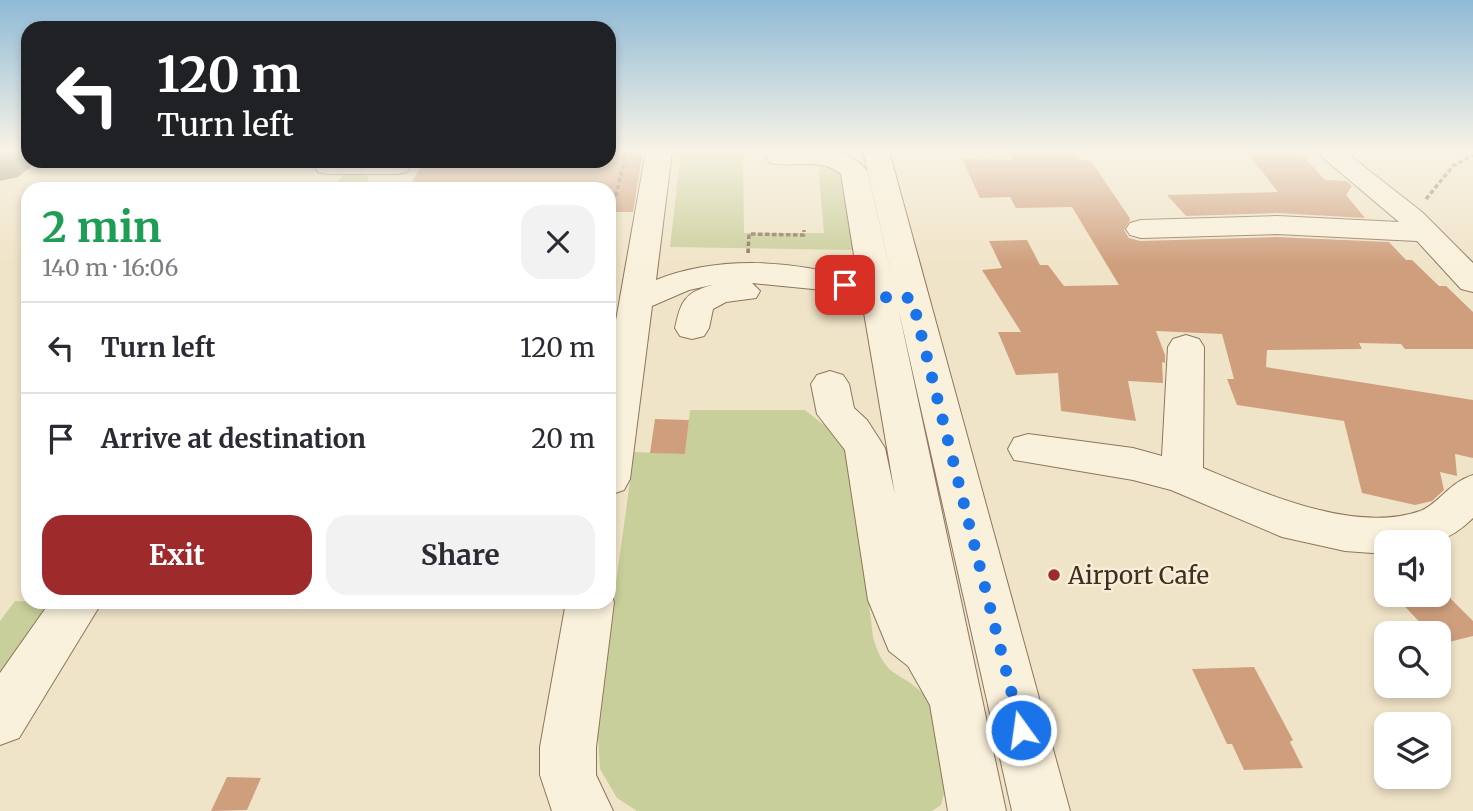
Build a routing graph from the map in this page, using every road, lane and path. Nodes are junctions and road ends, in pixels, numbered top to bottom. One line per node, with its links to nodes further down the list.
1 (618, 189): 6 (path)
2 (653, 189): 14 (street)
3 (871, 189): 13 (street)
4 (1374, 189): 7 (street)
5 (1439, 189): 7 (path)
6 (616, 196)
7 (1418, 225): 8 (street); 12 (street)
8 (1141, 229)
9 (804, 230): 10 (path)
10 (748, 275): 11 (street); 14 (street)
11 (821, 280): 13 (street); 15 (street)
12 (1473, 282)
13 (895, 297): 25 (street); 29 (street)
14 (636, 301): 18 (street)
15 (692, 328)
16 (1186, 347): 20 (street)
17 (830, 384): 25 (street)
18 (616, 433)
19 (1028, 449): 20 (street)
20 (1182, 478): 22 (street)
21 (1473, 492): 22 (street)
22 (1456, 527)
23 (73, 609): 26 (street)
24 (589, 609): 27 (street)
25 (957, 704): 28 (street)
26 (0, 719)
27 (584, 811)
28 (977, 811)
29 (1041, 811)

